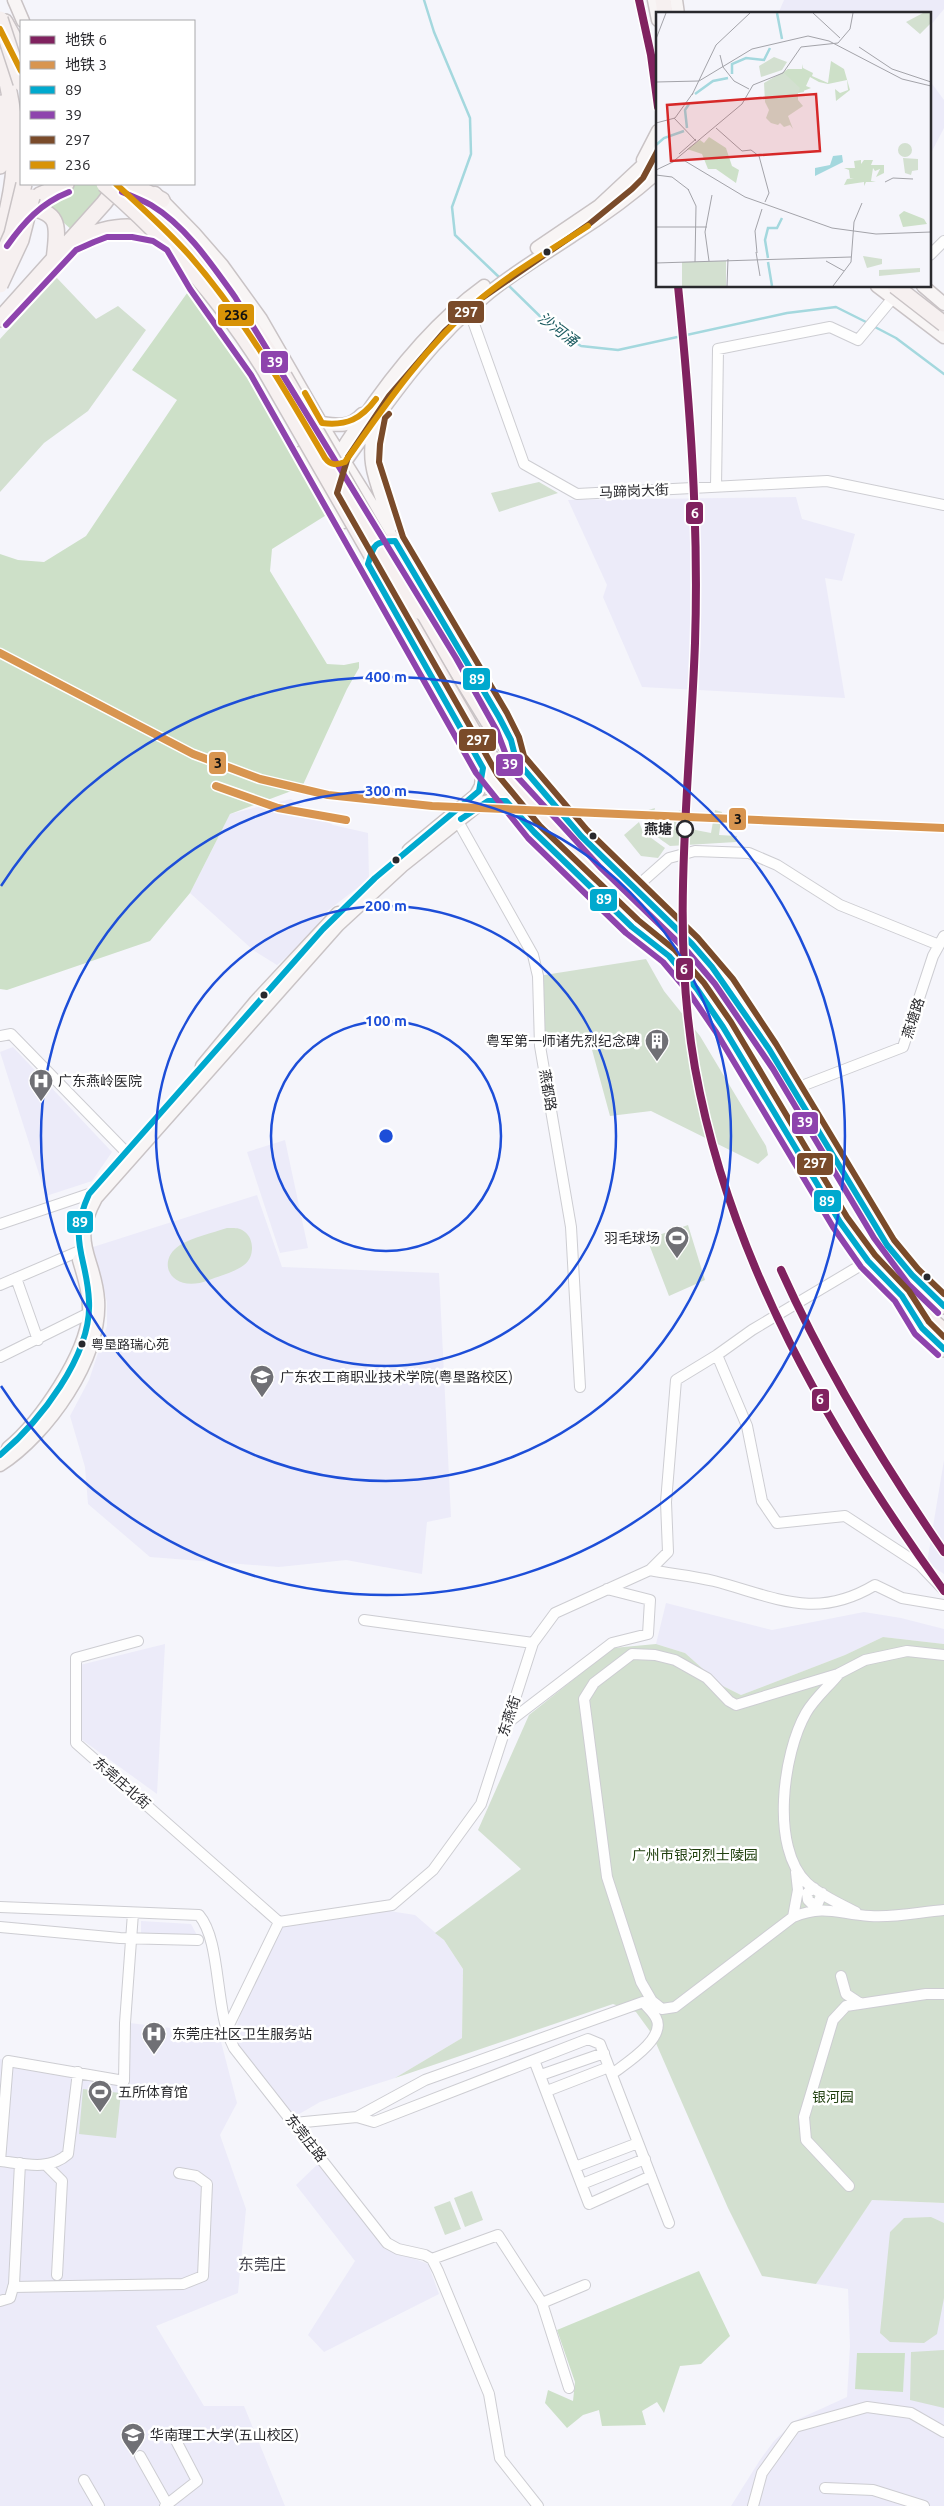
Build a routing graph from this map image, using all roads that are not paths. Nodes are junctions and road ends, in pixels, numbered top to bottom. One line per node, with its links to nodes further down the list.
1 (14, 0): 4 (main road)
2 (0, 12): 8 (highway)
3 (0, 19): 8 (highway, bridge)
4 (23, 20)
5 (0, 29): 8 (main road)
6 (0, 48): 9 (highway)
7 (0, 56): 30 (highway)
8 (19, 61)
9 (20, 86)
10 (0, 89): 27 (highway)
11 (0, 134): 14 (highway)
12 (656, 135): 15 (main road)
13 (656, 154): 15 (main road)
14 (0, 166)
15 (636, 173): 38 (main road)
16 (656, 174): 38 (main road)
17 (24, 185): 36 (highway, bridge)
18 (34, 185): 39 (highway, bridge)
19 (64, 185): 28 (highway)
20 (105, 185): 63 (highway, bridge)
21 (114, 185): 32 (highway)
22 (116, 185): 29 (main road)
23 (127, 185): 57 (highway, bridge)
24 (129, 185): 26 (highway)
25 (146, 185): 26 (main road)
26 (162, 200): 50 (main road)
27 (0, 204)
28 (25, 207): 30 (highway); 37 (highway)
29 (162, 228): 33 (main road); 35 (main road)
30 (0, 239)
31 (944, 241): 34 (street)
32 (71, 243): 33 (highway); 37 (highway)
33 (173, 244): 35 (main road); 53 (main road)
34 (932, 253)
35 (189, 255): 51 (main road)
36 (0, 261)
37 (54, 261): 46 (highway)
38 (520, 264): 40 (main road)
39 (0, 285)
40 (490, 286): 45 (main road); 49 (main road)
41 (882, 288): 43 (main road)
42 (925, 288): 44 (main road)
43 (894, 293): 47 (highway, bridge); 48 (main road); 52 (street)
44 (944, 304)
45 (469, 310): 49 (main road); 52 (street, 马蹄岗大街)
46 (0, 319)
47 (944, 324)
48 (944, 337)
49 (375, 409): 50 (main road); 51 (main road); 55 (main road)
50 (322, 423): 51 (main road)
51 (340, 460): 53 (main road); 55 (main road)
52 (716, 487): 54 (street, 马蹄岗大街)
53 (328, 494): 56 (main road)
54 (944, 505)
55 (395, 541): 56 (highway); 57 (main road)
56 (368, 564): 58 (main road)
57 (516, 760): 61 (highway)
58 (483, 768): 59 (main road); 60 (main road)
59 (506, 801): 60 (main road); 63 (main road)
60 (456, 817): 66 (main road); 81 (street, 燕都路); 83 (main road)
61 (634, 889): 62 (street); 65 (highway)
62 (942, 940): 65 (street, 燕塘路)
63 (669, 956): 70 (highway)
64 (0, 1036): 66 (street)
65 (794, 1089): 74 (highway)
66 (126, 1152): 67 (main road)
67 (89, 1194): 68 (street); 69 (main road)
68 (0, 1224)
69 (78, 1252): 71 (street); 75 (main road)
70 (868, 1261): 73 (highway); 79 (street)
71 (16, 1278): 72 (street); 77 (street)
72 (0, 1285)
73 (902, 1296): 76 (highway); 78 (highway)
74 (944, 1306)
75 (89, 1313): 77 (street); 82 (main road)
76 (944, 1331)
77 (38, 1340): 80 (street)
78 (944, 1349)
79 (717, 1355): 84 (street, 东燕街); 86 (street)
80 (0, 1357)
81 (580, 1387)
82 (0, 1455)
83 (0, 1465)
84 (650, 1570): 85 (street, 东燕街); 87 (street)
85 (607, 1589): 90 (street, 东燕街); 93 (street)
86 (944, 1590)
87 (944, 1606)
88 (364, 1620): 90 (street)
89 (138, 1641): 102 (street, 东莞庄北街)
90 (533, 1643): 93 (street, 东燕街)
91 (944, 1655): 92 (street)
92 (838, 1674): 94 (street); 101 (street)
93 (506, 1724): 102 (street, 东燕街)
94 (795, 1865): 95 (street); 101 (street)
95 (818, 1890): 97 (street); 97 (street); 100 (street)
96 (0, 1907): 99 (street, 东莞庄路)
97 (815, 1907): 100 (street); 101 (street)
98 (944, 1910): 100 (street)
99 (133, 1913): 104 (street); 109 (street, 东莞庄路)
100 (864, 1916)
101 (793, 1917)
102 (279, 1922): 109 (street)
103 (0, 1927): 104 (street)
104 (131, 1938): 105 (street); 113 (street)
105 (198, 1940)
106 (841, 1976): 108 (street)
107 (944, 1994): 108 (street)
108 (861, 2004): 126 (street)
109 (226, 2031): 117 (street, 东莞庄路)
110 (604, 2053): 111 (street); 112 (street); 114 (street)
111 (534, 2060): 114 (street); 116 (street)
112 (610, 2070): 115 (street); 116 (street); 118 (street)
113 (78, 2072): 120 (street); 121 (street)
114 (541, 2075): 115 (street)
115 (547, 2091): 122 (street)
116 (357, 2117): 117 (street)
117 (294, 2123): 128 (street, 东莞庄路)
118 (638, 2143): 119 (street); 122 (street)
119 (644, 2159): 124 (street); 125 (street)
120 (20, 2163): 121 (street); 131 (street)
121 (47, 2166): 129 (street)
122 (575, 2167): 125 (street)
123 (179, 2173): 131 (street)
124 (651, 2176): 125 (street); 127 (street)
125 (582, 2184)
126 (849, 2186)
127 (669, 2223)
128 (432, 2259): 133 (street); 142 (street)
129 (57, 2276)
130 (585, 2285): 133 (street)
131 (13, 2287): 132 (street)
132 (0, 2301)
133 (542, 2303): 134 (street)
134 (569, 2388)
135 (944, 2432): 143 (street)
136 (172, 2433): 140 (street)
137 (140, 2456): 140 (street)
138 (84, 2480): 141 (street)
139 (825, 2488): 144 (street)
140 (166, 2505)
141 (99, 2506)
142 (538, 2506)
143 (753, 2506)
144 (924, 2506)

